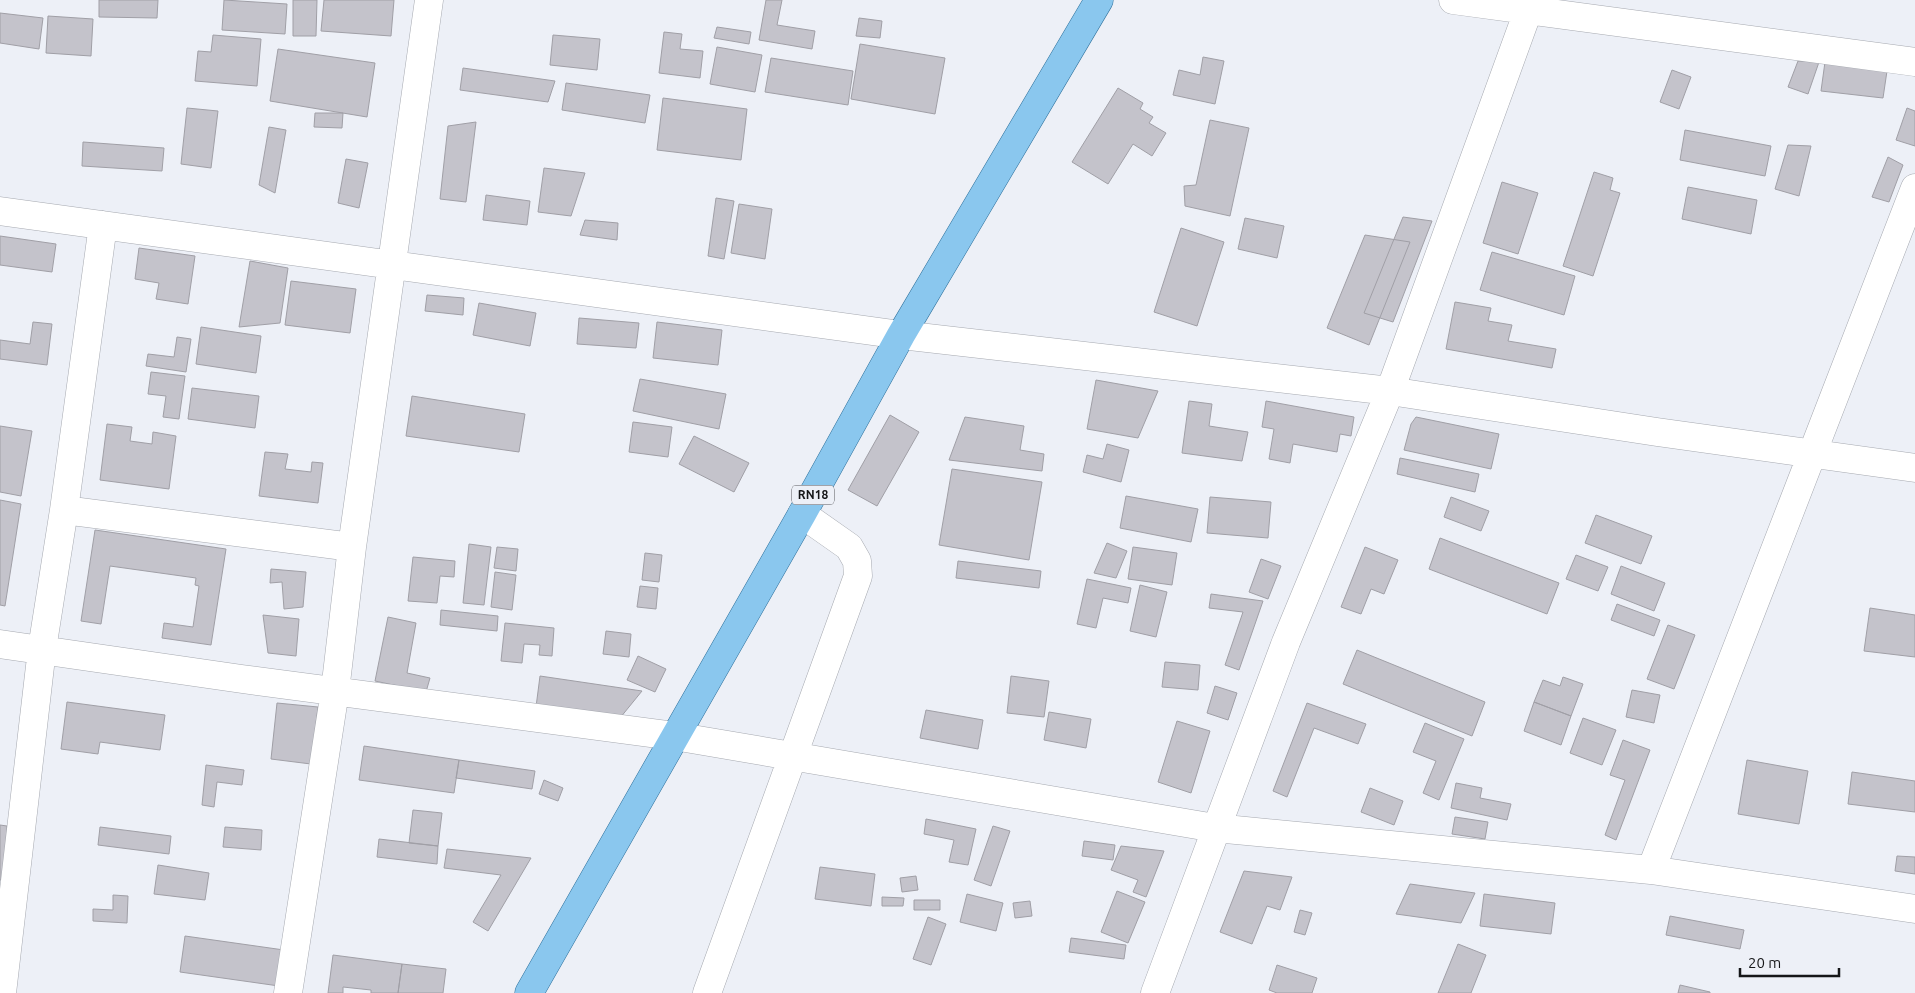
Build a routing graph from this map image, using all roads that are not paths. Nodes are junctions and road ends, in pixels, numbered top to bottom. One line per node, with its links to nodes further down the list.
1 (429, 0): 9 (street)
2 (1099, 0): 10 (main road, RN18)
3 (1453, 0): 4 (street)
4 (1530, 5): 5 (street); 11 (street)
5 (1915, 62)
6 (1915, 188): 12 (street)
7 (0, 211): 8 (street)
8 (103, 225): 9 (street); 14 (street)
9 (393, 264): 10 (street); 16 (street)
10 (901, 335): 11 (street); 15 (main road, RN18)
11 (1390, 391): 12 (street); 22 (street)
12 (1812, 454): 13 (street); 23 (street)
13 (1915, 468)
14 (64, 510): 16 (street); 18 (street)
15 (802, 514): 20 (main road, RN18); 21 (street)
16 (352, 547): 19 (street)
17 (0, 644): 18 (street)
18 (42, 649): 19 (street); 25 (street)
19 (335, 692): 20 (street); 26 (street)
20 (674, 736): 21 (street); 27 (main road, RN18)
21 (792, 757): 22 (street); 28 (street)
22 (1216, 828): 23 (street); 29 (street)
23 (1651, 870): 24 (street)
24 (1915, 909)
25 (2, 993)
26 (288, 993)
27 (529, 993)
28 (707, 993)
29 (1155, 993)

